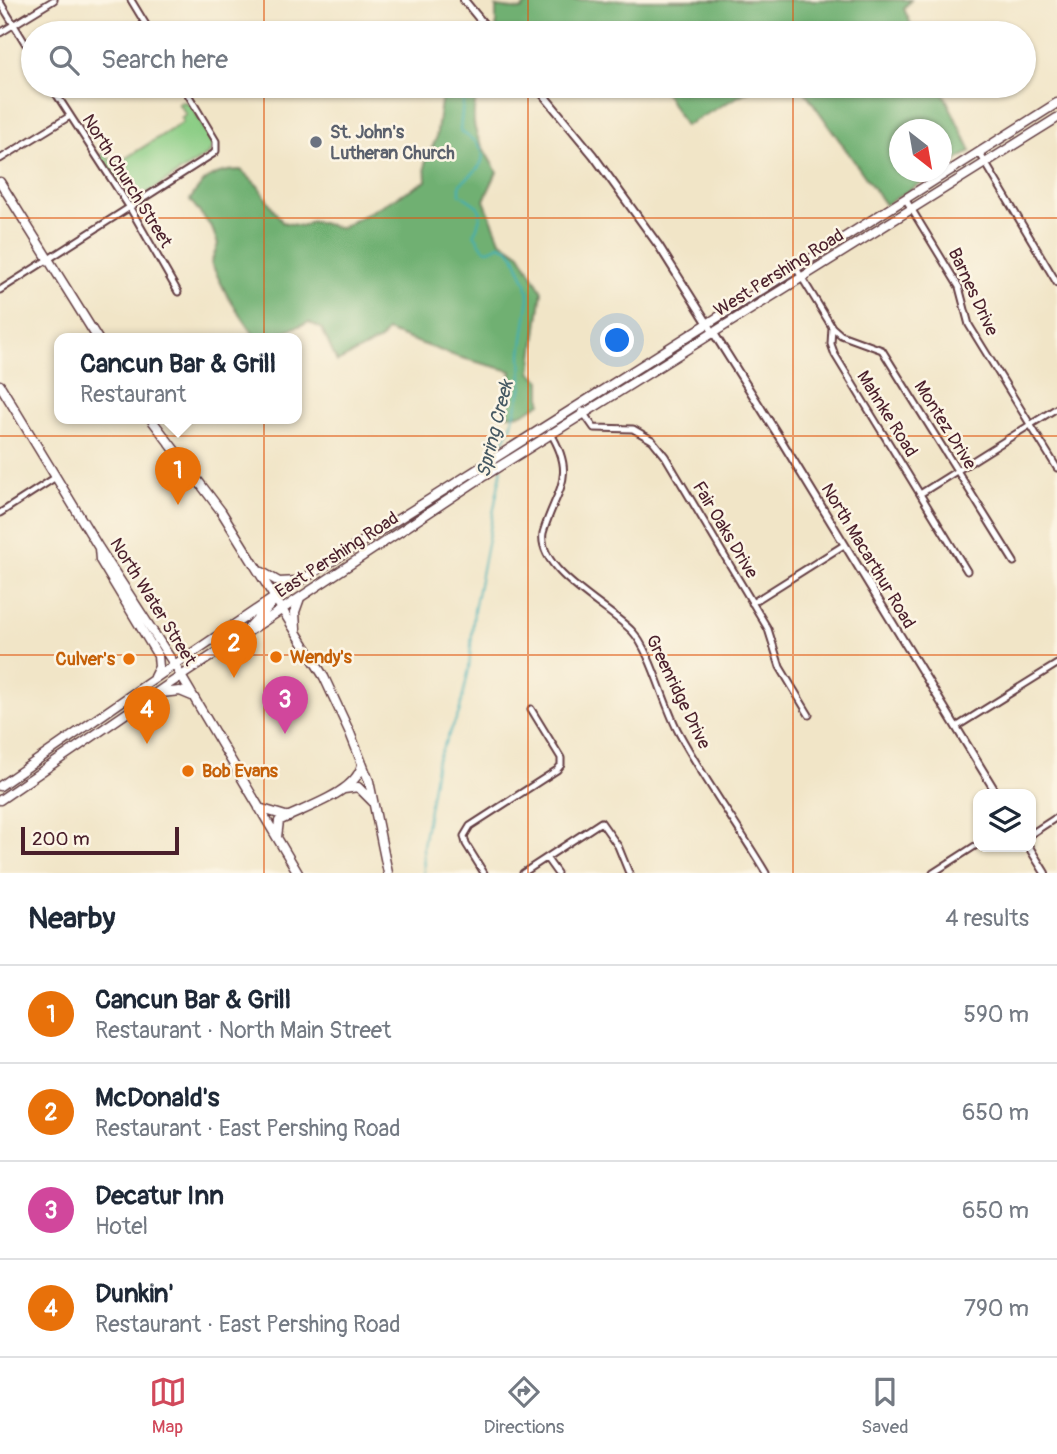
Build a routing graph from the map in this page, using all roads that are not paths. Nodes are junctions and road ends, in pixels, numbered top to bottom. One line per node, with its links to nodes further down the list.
1 (54, 0): 7 (street)
2 (131, 0): 5 (street)
3 (464, 0): 6 (street)
4 (0, 2): 7 (street)
5 (144, 21)
6 (480, 21)
7 (14, 24): 8 (street); 9 (street)
8 (0, 33)
9 (21, 36)
10 (59, 98): 14 (street, North Church Street)
11 (190, 98): 21 (street)
12 (546, 98): 30 (street, North Macarthur Road)
13 (1057, 103): 16 (main road, West Pershing Road)
14 (70, 116): 17 (street); 21 (street, North Church Street)
15 (1057, 118): 18 (main road, West Pershing Road)
16 (979, 152): 18 (street); 20 (main road, West Pershing Road)
17 (0, 159)
18 (984, 162): 20 (main road, West Pershing Road); 27 (street)
19 (0, 181): 24 (main road)
20 (909, 204): 22 (main road, West Pershing Road); 23 (main road, West Pershing Road); 39 (street, Barnes Drive)
21 (130, 208): 24 (street); 29 (street, North Church Street)
22 (884, 212): 23 (main road); 25 (main road, West Pershing Road)
23 (842, 251): 26 (main road, West Pershing Road)
24 (48, 259): 28 (street); 32 (main road)
25 (796, 268): 26 (street, Mahnke Road); 30 (main road, West Pershing Road)
26 (801, 277): 31 (street, Mahnke Road); 33 (main road, West Pershing Road)
27 (1057, 283)
28 (0, 290)
29 (178, 292)
30 (708, 324): 33 (street, North Macarthur Road); 35 (main road, West Pershing Road)
31 (832, 327): 44 (street, Montez Drive); 46 (street, Mahnke Road)
32 (93, 333)
33 (714, 333): 37 (main road, West Pershing Road); 48 (street, North Macarthur Road)
34 (0, 385): 45 (main road, North Water Street)
35 (579, 405): 37 (street); 40 (main road, West Pershing Road)
36 (1057, 408): 39 (street)
37 (584, 414): 41 (main road, West Pershing Road); 56 (street, Fair Oaks Drive)
38 (155, 424): 51 (main road)
39 (1030, 425): 43 (street, Barnes Drive); 44 (street)
40 (546, 426): 41 (street, Greenridge Drive); 53 (main road, West Pershing Road)
41 (552, 435): 42 (main road, West Pershing Road); 89 (street, Greenridge Drive)
42 (518, 456): 55 (main road, East Pershing Road)
43 (1057, 468)
44 (957, 471): 46 (street); 50 (street, Montez Drive)
45 (56, 477): 47 (street); 49 (main road, North Water Street)
46 (920, 494): 52 (street, Mahnke Road)
47 (0, 513)
48 (844, 545): 56 (street); 68 (street, North Macarthur Road)
49 (99, 548): 60 (main road, North Water Street); 63 (main road)
50 (1014, 562)
51 (258, 569): 53 (main road); 54 (main road)
52 (967, 570)
53 (301, 580): 54 (main road, West Pershing Road)
54 (275, 597): 57 (main road); 59 (main road); 60 (main road)
55 (300, 598): 57 (main road, East Pershing Road); 58 (main road)
56 (752, 603): 67 (street, Fair Oaks Drive)
57 (282, 609): 58 (main road); 59 (main road, East Pershing Road)
58 (297, 632): 69 (main road)
59 (244, 635): 62 (main road, East Pershing Road)
60 (174, 664): 62 (main road, North Water Street); 63 (main road)
61 (1057, 664): 68 (street)
62 (181, 676): 64 (main road, East Pershing Road); 65 (main road, North Water Street)
63 (153, 679): 70 (main road)
64 (155, 694): 65 (main road); 73 (main road, East Pershing Road)
65 (195, 699): 75 (main road, North Water Street)
66 (531, 709): 85 (street)
67 (809, 715)
68 (956, 727): 71 (street, North Macarthur Road)
69 (363, 762): 72 (main road); 74 (main road)
70 (0, 786)
71 (994, 789)
72 (340, 790): 74 (main road); 76 (main road)
73 (0, 800)
74 (375, 805): 84 (main road)
75 (259, 808): 76 (main road); 79 (main road, North Water Street)
76 (289, 817): 79 (main road)
77 (1057, 817): 78 (street)
78 (1036, 831)
79 (277, 840): 83 (main road, North Water Street)
80 (973, 847): 90 (street)
81 (1032, 852): 91 (street)
82 (547, 859): 86 (street); 87 (street); 88 (street)
83 (298, 873)
84 (388, 873)
85 (484, 873)
86 (523, 873)
87 (557, 873)
88 (629, 873)
89 (766, 873)
90 (933, 873)
91 (1045, 873)

